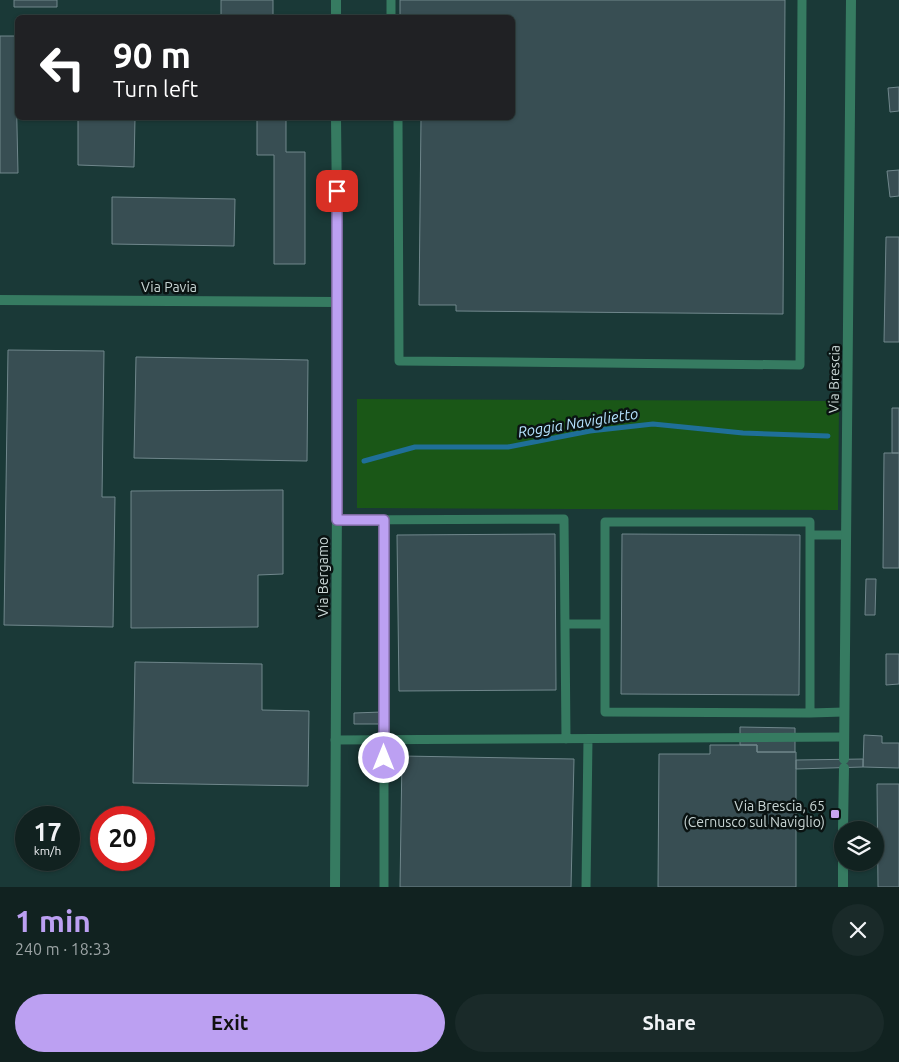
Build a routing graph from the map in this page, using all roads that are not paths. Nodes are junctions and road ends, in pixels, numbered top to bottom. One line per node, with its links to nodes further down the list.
1 (336, 0): 5 (street)
2 (391, 0): 6 (lane)
3 (802, 0): 8 (lane)
4 (851, 0): 14 (street, Via Brescia)
5 (336, 15)
6 (391, 15)
7 (336, 120): 10 (street, Via Bergamo)
8 (398, 120)
9 (0, 300): 10 (street, Via Pavia)
10 (338, 302): 11 (street, Via Bergamo)
11 (337, 520): 12 (lane); 22 (street, Via Bergamo)
12 (384, 520): 15 (lane); 23 (lane)
13 (810, 535): 14 (lane); 16 (lane); 18 (lane)
14 (846, 535): 17 (street, Via Brescia)
15 (565, 624): 16 (lane); 20 (lane)
16 (605, 624): 18 (lane)
17 (844, 712): 18 (lane); 19 (street, Via Brescia)
18 (810, 713)
19 (844, 737): 21 (lane); 24 (street, Via Brescia)
20 (566, 739): 21 (lane); 23 (lane)
21 (588, 739): 28 (lane)
22 (335, 740): 23 (lane); 26 (street, Via Bergamo)
23 (384, 740): 27 (lane)
24 (843, 821)
25 (843, 871): 29 (street)
26 (335, 887)
27 (384, 887)
28 (586, 887)
29 (843, 887)

